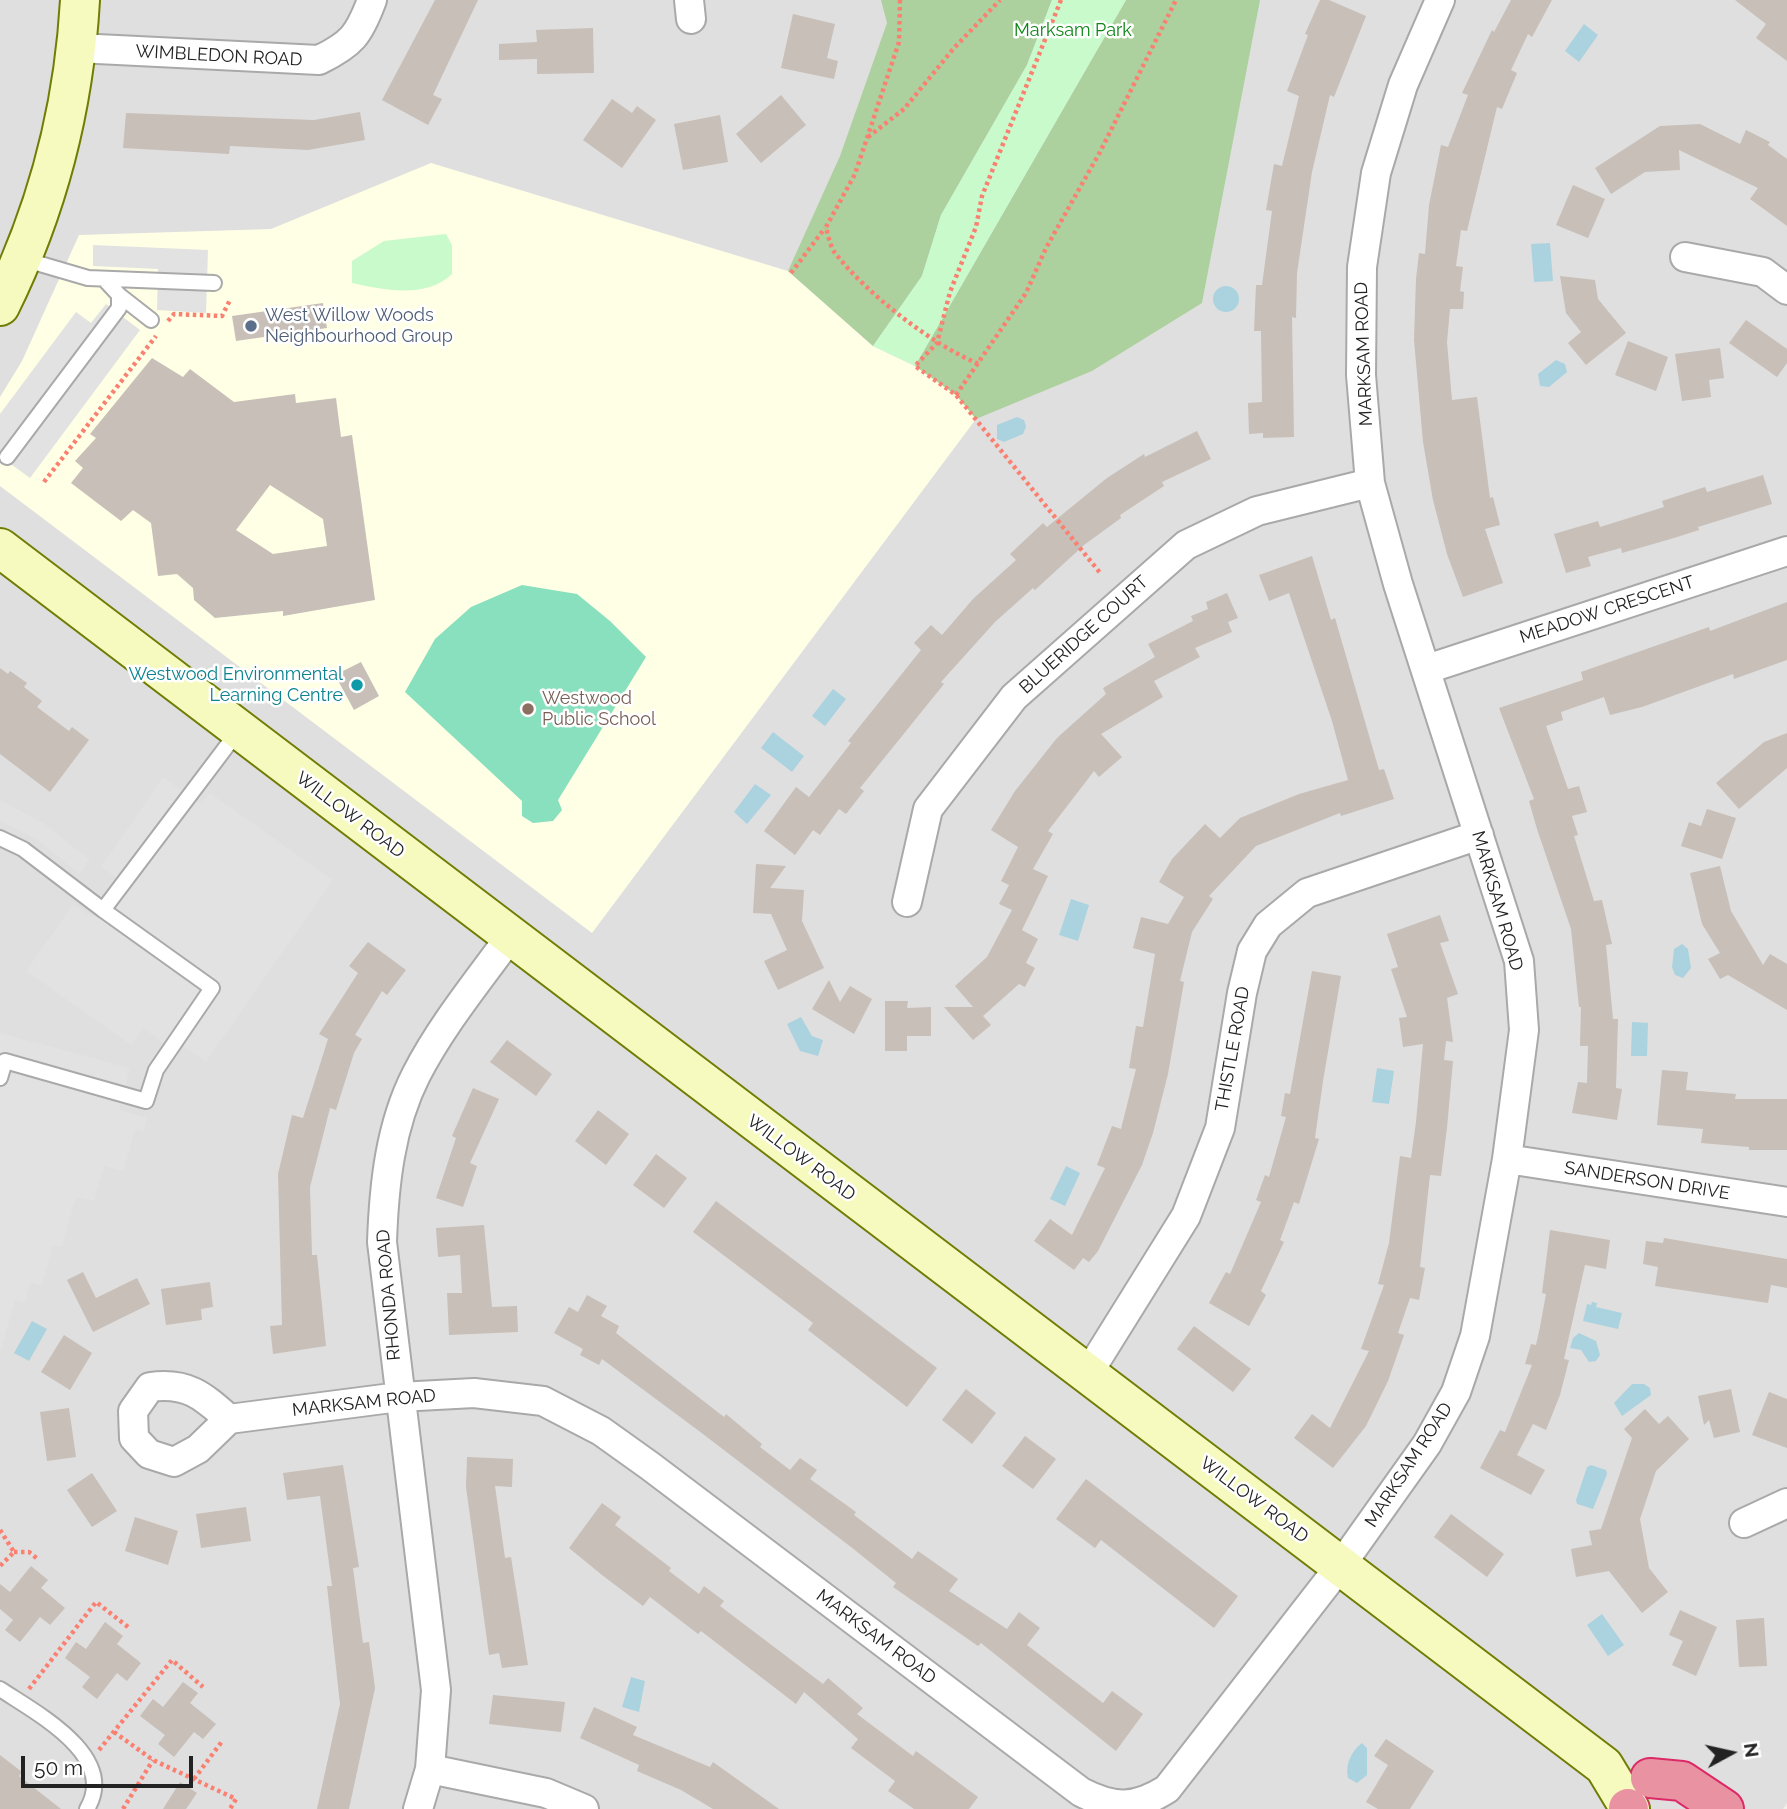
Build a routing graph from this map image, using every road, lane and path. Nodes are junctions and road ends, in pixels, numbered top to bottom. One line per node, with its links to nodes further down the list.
1 (80, 0): 8 (main road)
2 (372, 0): 8 (street, WIMBLEDON ROAD)
3 (900, 0): 9 (path)
4 (1000, 0): 9 (path)
5 (1062, 0): 21 (path)
6 (1176, 0): 22 (path)
7 (1440, 0): 26 (street, MARKSAM ROAD)
8 (77, 48): 12 (main road)
9 (867, 138): 10 (path)
10 (826, 227): 13 (path); 21 (path)
11 (1685, 257): 16 (street)
12 (23, 259): 14 (lane); 19 (main road)
13 (791, 273)
14 (105, 280): 15 (lane); 17 (lane)
15 (214, 283)
16 (1787, 290)
17 (119, 295): 20 (lane); 24 (lane)
18 (230, 300): 25 (path)
19 (0, 306)
20 (150, 320)
21 (937, 343): 22 (path); 23 (path)
22 (979, 364): 23 (path)
23 (956, 395): 29 (path)
24 (7, 457)
25 (44, 482)
26 (1370, 483): 30 (street, MARKSAM ROAD); 34 (street, BLUERIDGE COURT)
27 (0, 548): 31 (main road, WILLOW ROAD)
28 (1787, 551): 30 (street, MEADOW CRESCENT)
29 (1101, 574)
30 (1427, 669): 32 (street, MARKSAM ROAD)
31 (239, 730): 35 (lane); 36 (main road, WILLOW ROAD)
32 (1479, 835): 38 (street, MARKSAM ROAD); 40 (street, THISTLE ROAD)
33 (0, 838): 35 (lane)
34 (907, 902)
35 (103, 910): 37 (lane)
36 (510, 937): 40 (main road, WILLOW ROAD); 41 (street, RHONDA ROAD)
37 (0, 1078)
38 (1507, 1159): 39 (street, SANDERSON DRIVE); 49 (street, MARKSAM ROAD)
39 (1787, 1202)
40 (1087, 1375): 49 (main road, WILLOW ROAD)
41 (399, 1398): 42 (street, MARKSAM ROAD); 58 (street, RHONDA ROAD); 61 (street, MARKSAM ROAD)
42 (229, 1419)
43 (1787, 1503): 44 (street)
44 (1744, 1522)
45 (0, 1530): 46 (path)
46 (14, 1552): 47 (path); 48 (path)
47 (39, 1560)
48 (0, 1566)
49 (1341, 1566): 60 (main road, WILLOW ROAD); 61 (street, MARKSAM ROAD)
50 (128, 1627): 53 (path)
51 (203, 1687): 54 (path)
52 (0, 1689): 53 (lane)
53 (19, 1702): 57 (lane)
54 (114, 1732): 56 (path); 57 (path)
55 (223, 1740): 59 (path)
56 (153, 1760): 59 (path); 63 (path)
57 (88, 1763): 62 (lane)
58 (430, 1769): 65 (street, RHONDA ROAD); 66 (street)
59 (194, 1779): 64 (path)
60 (1634, 1801): 67 (main road, WILLOW ROAD); 68 (highway)
61 (1134, 1806)
62 (87, 1809)
63 (123, 1809)
64 (230, 1809)
65 (418, 1809)
66 (584, 1809)
67 (1692, 1809)
68 (1724, 1809)

